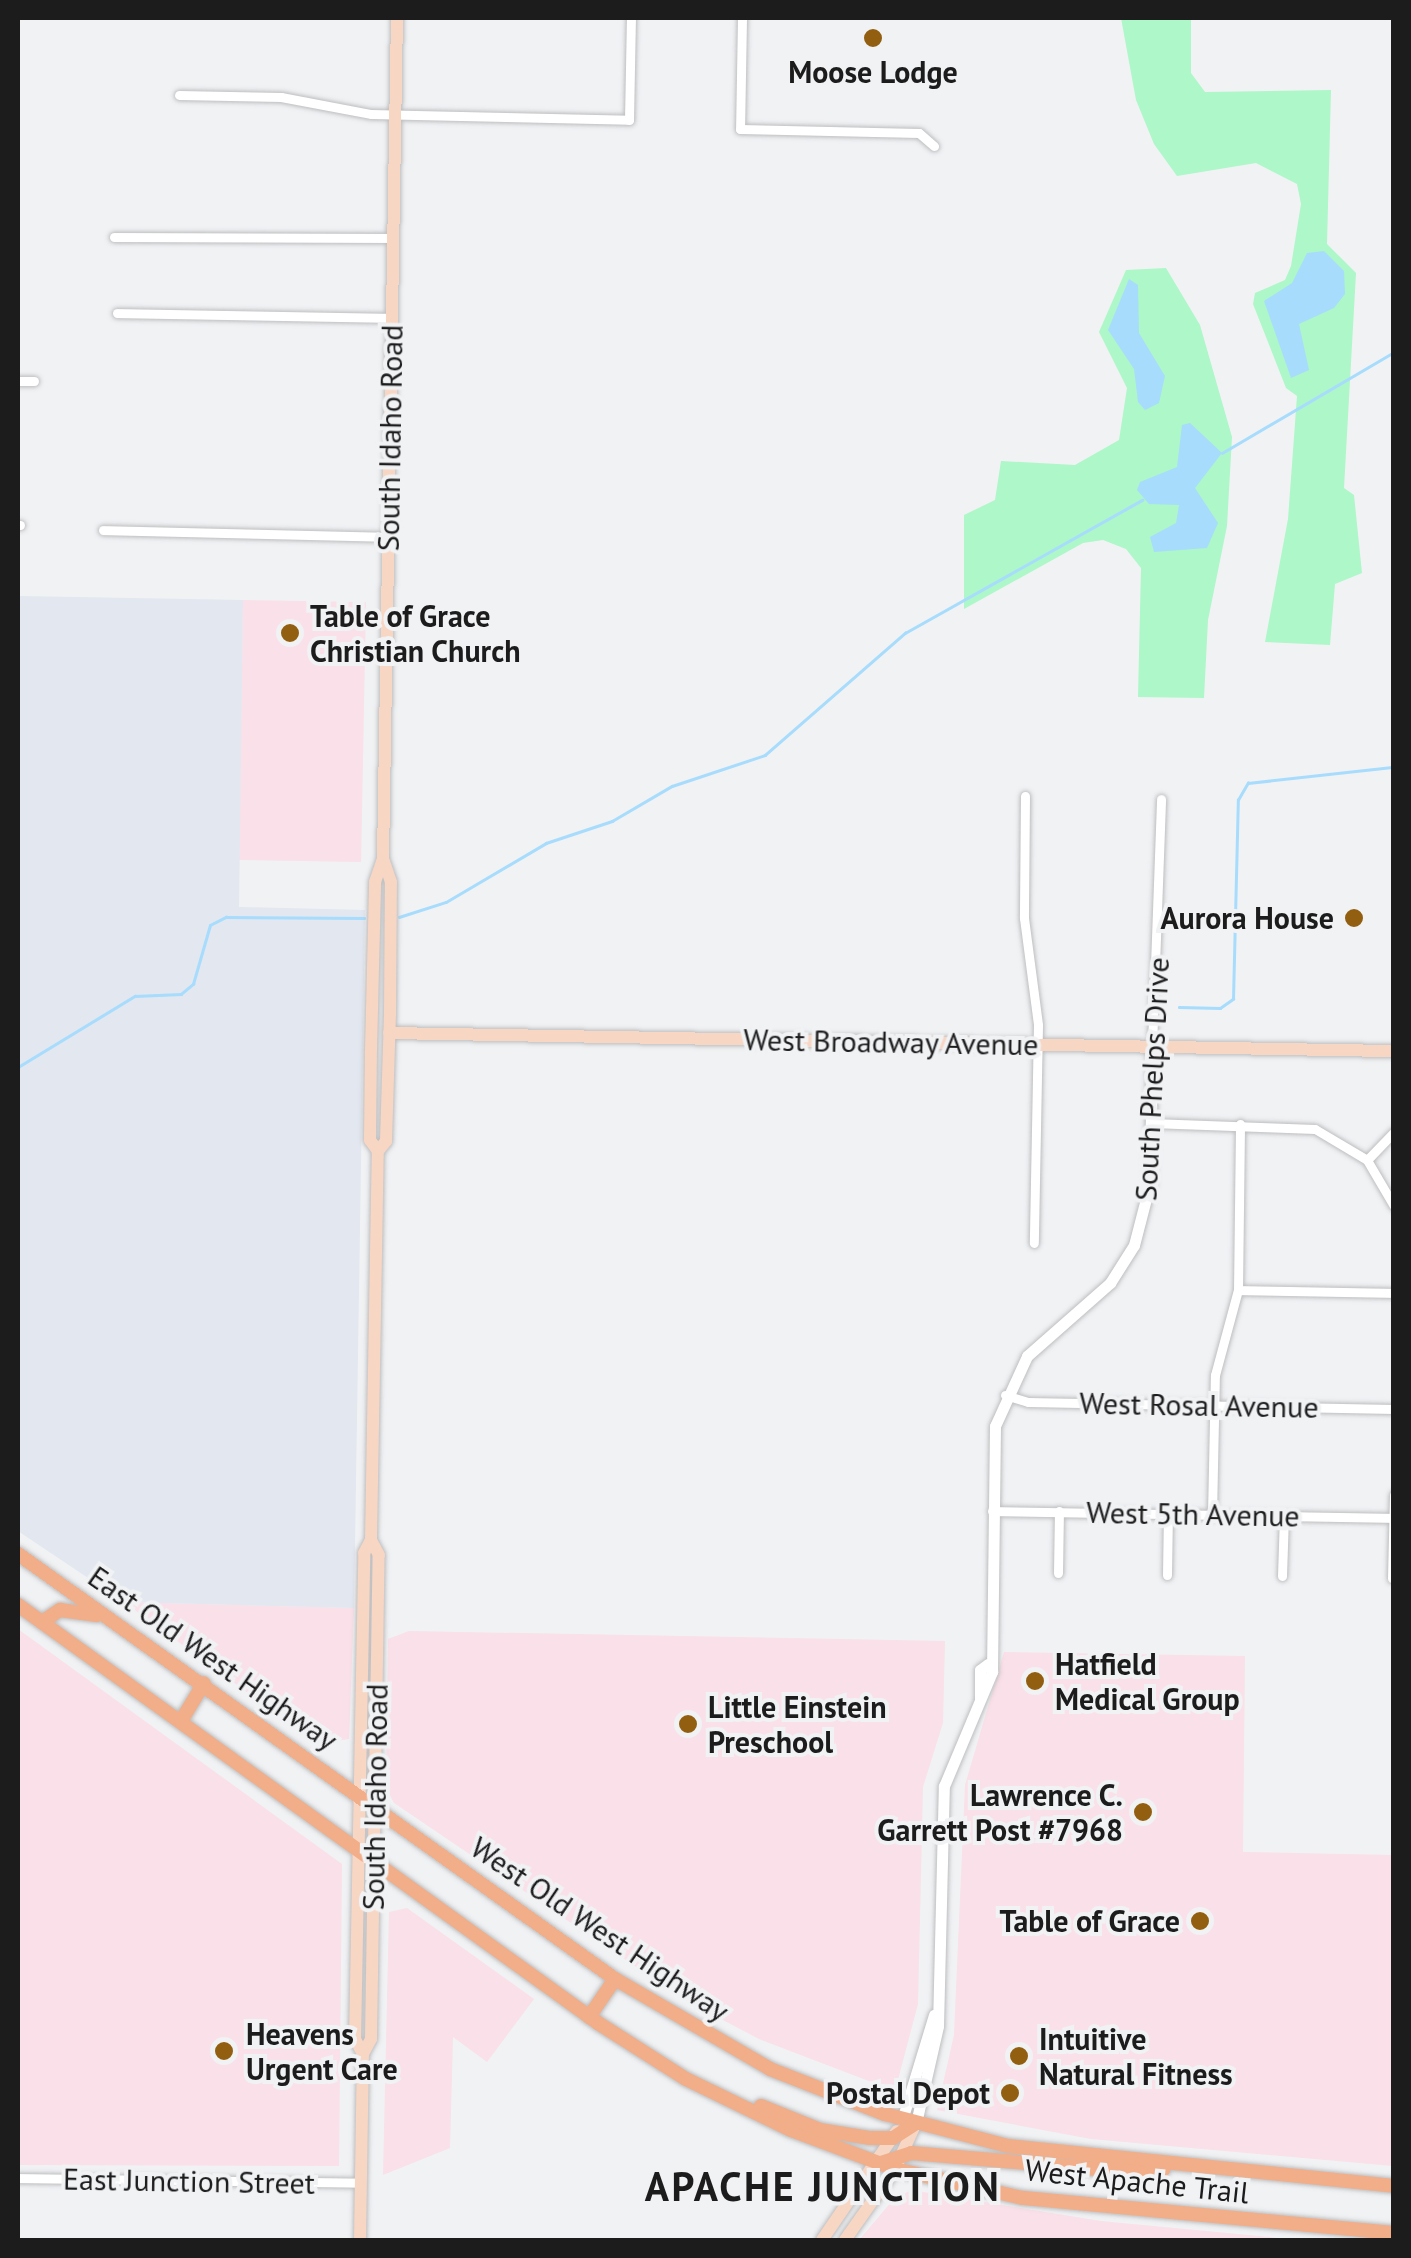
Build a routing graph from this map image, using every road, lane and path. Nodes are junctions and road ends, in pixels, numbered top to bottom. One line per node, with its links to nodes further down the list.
1 (397, 18): 5 (main road, South Idaho Road)
2 (631, 18): 5 (street)
3 (742, 18): 6 (street)
4 (180, 95): 5 (street)
5 (395, 115): 8 (main road, South Idaho Road)
6 (934, 146)
7 (114, 237): 8 (street)
8 (394, 238): 10 (main road, South Idaho Road)
9 (117, 313): 10 (street)
10 (392, 318): 14 (main road, South Idaho Road)
11 (18, 381): 12 (street)
12 (34, 381)
13 (103, 530): 14 (street)
14 (388, 537): 17 (main road, South Idaho Road)
15 (1025, 796): 19 (street)
16 (1161, 799): 20 (street, South Phelps Drive)
17 (383, 859): 18 (main road, South Idaho Road); 25 (main road, South Idaho Road)
18 (389, 1033): 19 (main road, West Broadway Avenue); 25 (main road, South Idaho Road)
19 (1038, 1045): 20 (main road, West Broadway Avenue); 28 (street)
20 (1152, 1046): 21 (main road, West Broadway Avenue); 22 (street, South Phelps Drive)
21 (1394, 1051)
22 (1151, 1123): 23 (street); 31 (street, South Phelps Drive)
23 (1240, 1124): 26 (street); 29 (street)
24 (1394, 1132): 26 (street)
25 (378, 1151): 41 (main road, South Idaho Road)
26 (1367, 1160): 27 (street)
27 (1394, 1206)
28 (1034, 1244)
29 (1238, 1290): 30 (street); 32 (street)
30 (1394, 1293)
31 (1005, 1395): 32 (street, West Rosal Avenue); 35 (street, South Phelps Drive)
32 (1214, 1405): 33 (street, West Rosal Avenue); 38 (street)
33 (1394, 1408)
34 (1394, 1496): 40 (street)
35 (992, 1511): 36 (street, West 5th Avenue); 60 (street, South Phelps Drive)
36 (1059, 1512): 37 (street, West 5th Avenue); 43 (street)
37 (1168, 1514): 38 (street, West 5th Avenue); 44 (street)
38 (1212, 1515): 39 (street, West 5th Avenue)
39 (1284, 1516): 40 (street, West 5th Avenue); 45 (street)
40 (1393, 1518): 46 (street)
41 (372, 1540): 52 (main road, South Idaho Road); 53 (main road, South Idaho Road)
42 (18, 1554): 49 (main road, East Old West Highway)
43 (1058, 1573)
44 (1167, 1575)
45 (1282, 1576)
46 (1392, 1578)
47 (18, 1605): 48 (main road)
48 (42, 1622): 49 (main road); 51 (main road)
49 (125, 1627): 50 (main road, East Old West Highway)
50 (204, 1683): 51 (main road); 52 (main road, East Old West Highway)
51 (181, 1721): 54 (main road)
52 (359, 1796): 53 (main road, East Old West Highway); 54 (main road, South Idaho Road)
53 (375, 1808): 55 (main road, South Idaho Road); 56 (main road, West Old West Highway)
54 (358, 1850): 55 (main road); 58 (main road, South Idaho Road)
55 (374, 1861): 57 (main road); 58 (main road, South Idaho Road)
56 (615, 1979): 57 (main road); 60 (main road, West Old West Highway)
57 (589, 2017): 59 (main road)
58 (363, 2054): 67 (main road, South Idaho Road)
59 (686, 2079): 61 (main road); 63 (main road)
60 (909, 2122): 61 (main road); 62 (main road); 64 (main road, West Apache Trail)
61 (893, 2138): 63 (main road)
62 (903, 2154): 63 (main road); 64 (main road); 65 (main road)
63 (878, 2164): 65 (main road, West Apache Trail); 71 (main road)
64 (1183, 2165): 68 (main road, West Apache Trail)
65 (895, 2169): 69 (main road, West Apache Trail); 72 (main road)
66 (18, 2178): 67 (street, East Junction Street)
67 (361, 2183): 70 (main road, South Idaho Road)
68 (1394, 2186)
69 (1393, 2232)
70 (360, 2240)
71 (822, 2240)
72 (845, 2240)

